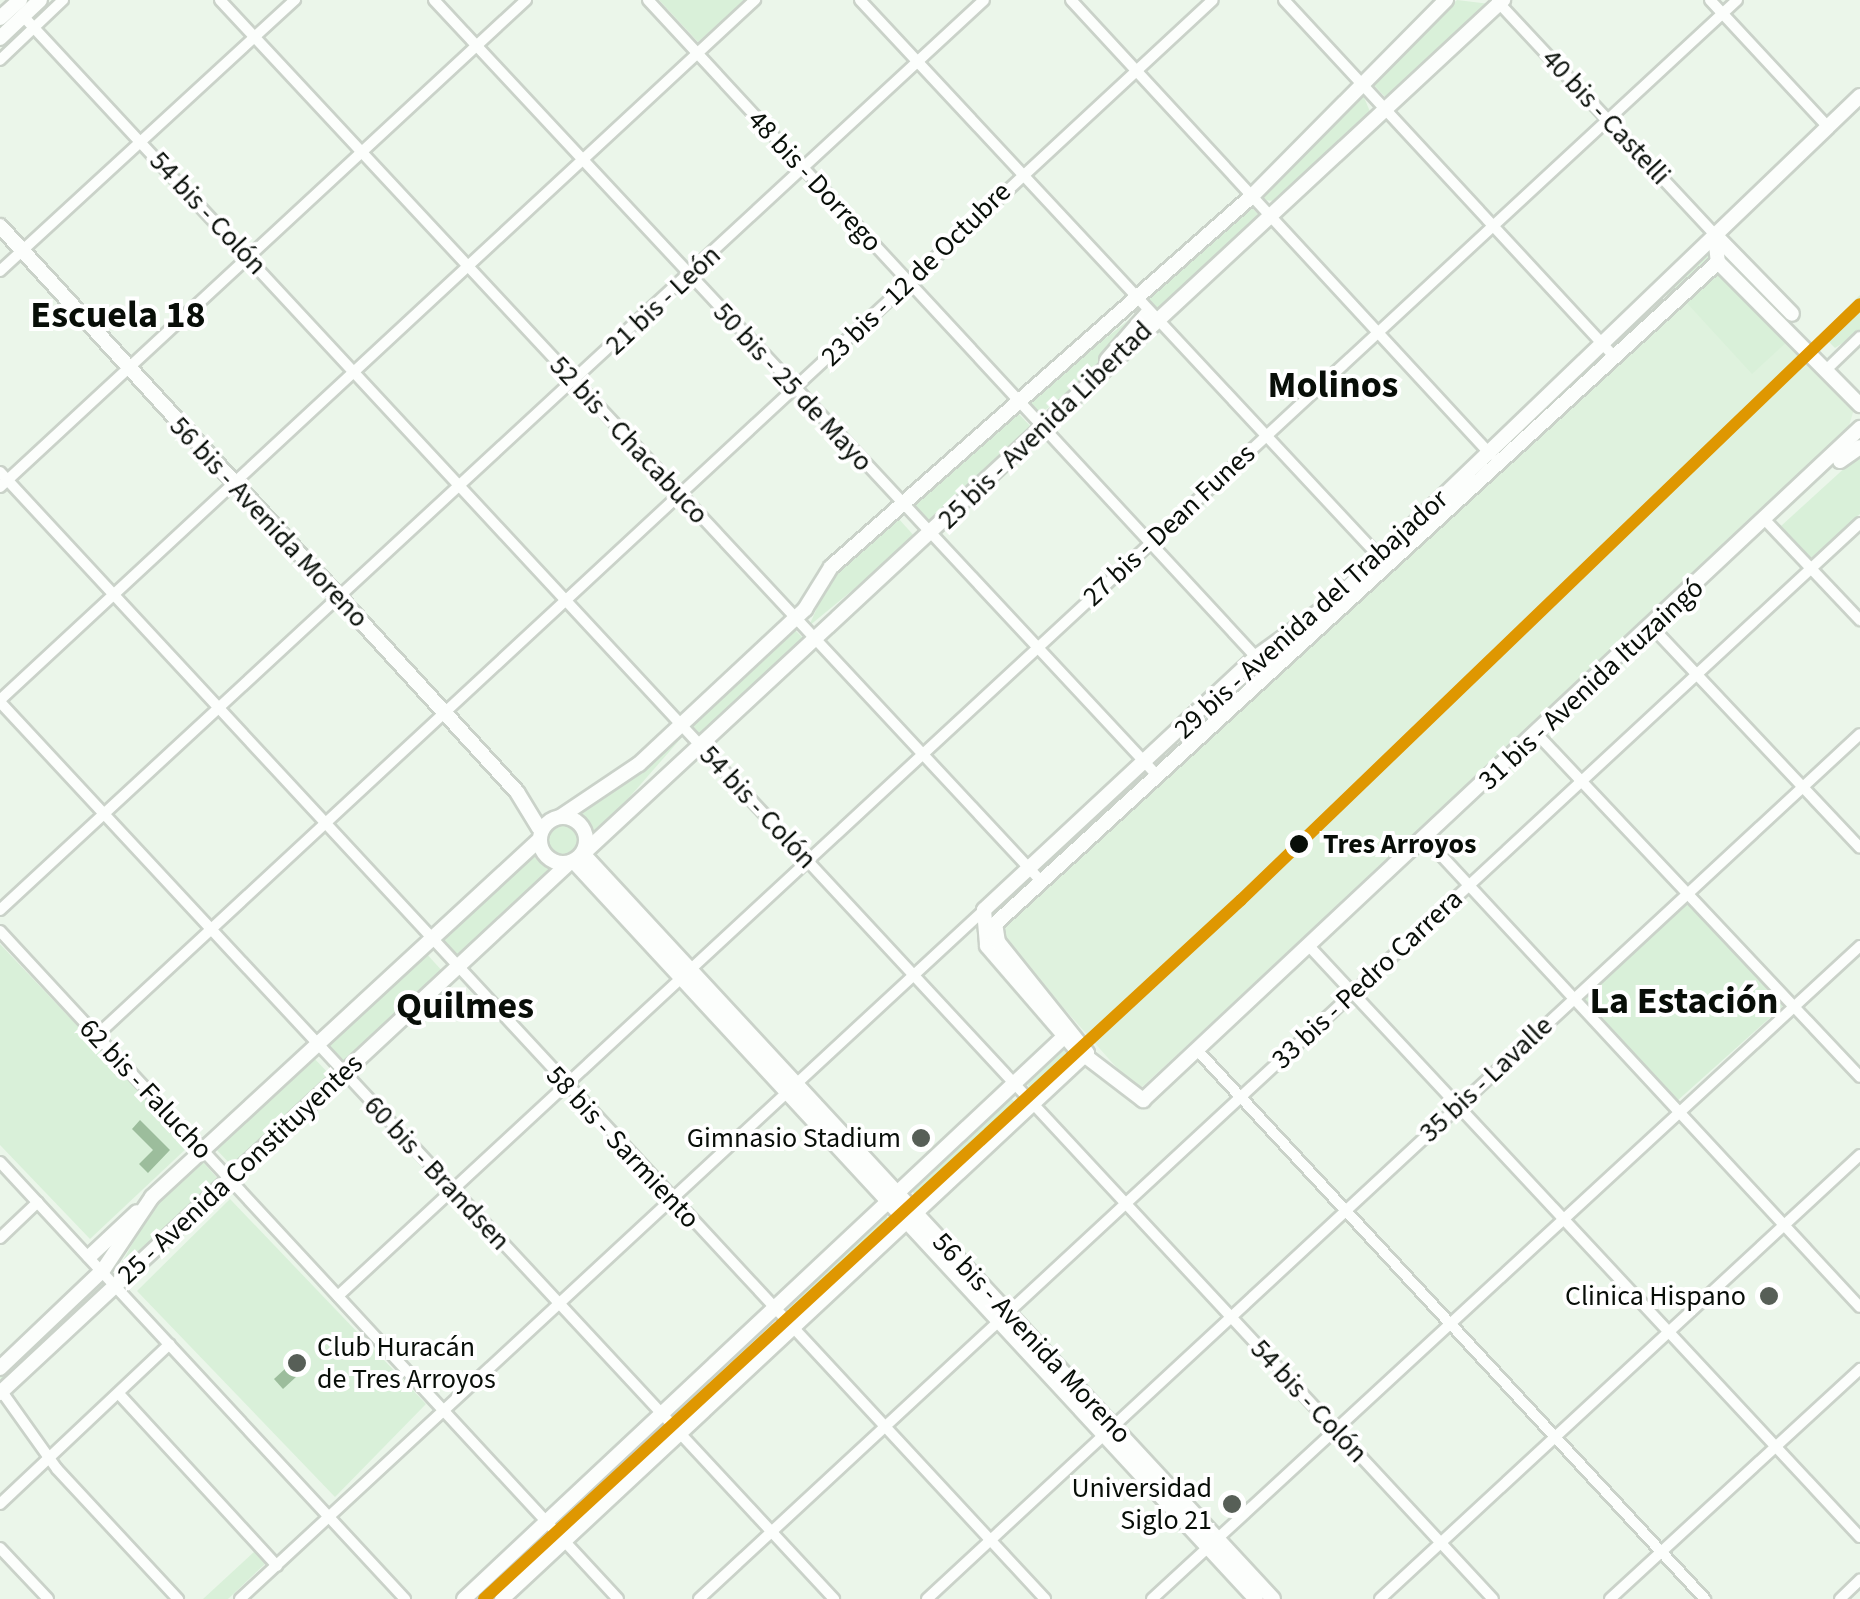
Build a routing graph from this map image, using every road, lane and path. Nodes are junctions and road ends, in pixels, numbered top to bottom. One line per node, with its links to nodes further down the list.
1 (20, 0): 20 (main road)
2 (40, 0): 21 (main road)
3 (63, 0): 21 (street)
4 (220, 0): 22 (street, 52 bis - Chacabuco)
5 (295, 0): 22 (street)
6 (434, 0): 24 (street, 50 bis - 25 de Mayo)
7 (526, 0): 24 (street)
8 (648, 0): 25 (street, 48 bis - Dorrego)
9 (756, 0): 25 (street)
10 (860, 0): 27 (street)
11 (984, 0): 27 (street, 21 bis - León)
12 (1072, 0): 28 (street)
13 (1212, 0): 28 (street, 23 bis - 12 de Octubre)
14 (1284, 0): 29 (street)
15 (1446, 0): 29 (main road, 25 bis - Avenida Libertad)
16 (1710, 0): 19 (street)
17 (1736, 0): 19 (street, 27 bis - Dean Funes)
18 (1500, 1): 31 (main road, 25 bis - Avenida Libertad); 32 (street, 40 bis - Castelli)
19 (1722, 14): 32 (street, 27 bis - Dean Funes); 33 (street)
20 (0, 18)
21 (28, 22): 23 (main road); 26 (street); 34 (street, 54 bis - Colón)
22 (254, 36): 34 (street); 35 (street, 52 bis - Chacabuco)
23 (0, 38)
24 (476, 46): 35 (street); 36 (street, 50 bis - 25 de Mayo)
25 (698, 54): 36 (street); 37 (street, 48 bis - Dorrego)
26 (0, 60)
27 (917, 62): 37 (street, 21 bis - León); 38 (street)
28 (1136, 71): 38 (street, 23 bis - 12 de Octubre); 39 (street)
29 (1360, 81): 31 (street); 39 (main road, 25 bis - Avenida Libertad)
30 (1860, 96): 33 (main road, 29 bis - Avenida del Trabajador)
31 (1388, 110): 40 (main road, 25 bis - Avenida Libertad); 42 (street)
32 (1607, 118): 42 (street, 27 bis - Dean Funes); 43 (street, 40 bis - Castelli)
33 (1827, 126): 43 (main road, 29 bis - Avenida del Trabajador)
34 (141, 142): 45 (street); 46 (street, 54 bis - Colón)
35 (361, 152): 46 (street); 48 (street, 52 bis - Chacabuco)
36 (582, 160): 48 (street); 50 (street, 50 bis - 25 de Mayo)
37 (802, 168): 50 (street, 21 bis - León); 51 (street, 48 bis - Dorrego)
38 (1021, 175): 51 (street, 23 bis - 12 de Octubre); 54 (street)
39 (1252, 196): 40 (street); 54 (main road, 25 bis - Avenida Libertad)
40 (1268, 214): 54 (main road, 25 bis - Avenida Libertad); 56 (street)
41 (0, 226): 45 (main road, 56 bis - Avenida Moreno)
42 (1490, 226): 56 (street, 27 bis - Dean Funes); 58 (street)
43 (1715, 236): 47 (main road); 52 (main road, 29 bis - Avenida del Trabajador); 55 (main road, 40 bis - Castelli)
44 (0, 243): 45 (main road, 56 bis - Avenida Moreno)
45 (18, 254): 49 (street); 61 (main road, 56 bis - Avenida Moreno)
46 (249, 257): 61 (street); 62 (street, 54 bis - Colón)
47 (1718, 262): 53 (main road, 29 bis - Avenida del Trabajador); 55 (main road, 40 bis - Castelli)
48 (467, 265): 62 (street); 64 (street, 52 bis - Chacabuco)
49 (0, 271)
50 (690, 276): 64 (street, 21 bis - León); 66 (street, 50 bis - 25 de Mayo)
51 (909, 282): 66 (street, 23 bis - 12 de Octubre); 68 (street, 48 bis - Dorrego)
52 (1653, 291): 53 (main road); 58 (main road, 29 bis - Avenida del Trabajador)
53 (1669, 304): 59 (main road, 29 bis - Avenida del Trabajador)
54 (1145, 313): 68 (main road, 25 bis - Avenida Libertad); 70 (main road, 25 bis - Avenida Libertad); 72 (street)
55 (1791, 320): 60 (main road, 40 bis - Castelli)
56 (1377, 330): 72 (street, 27 bis - Dean Funes); 74 (street)
57 (1860, 337): 60 (street)
58 (1597, 342): 59 (street); 63 (main road, 29 bis - Avenida del Trabajador)
59 (1614, 356): 67 (main road, 29 bis - Avenida del Trabajador)
60 (1832, 364): 65 (main road, 40 bis - Castelli); 69 (main road, 40 bis - Castelli)
61 (127, 368): 76 (street); 77 (main road, 56 bis - Avenida Moreno)
62 (354, 371): 77 (street); 78 (street, 54 bis - Colón)
63 (1559, 376): 67 (main road); 74 (main road, 29 bis - Avenida del Trabajador)
64 (575, 381): 78 (street, 21 bis - León); 79 (street, 52 bis - Chacabuco)
65 (1860, 388)
66 (796, 389): 79 (street, 23 bis - 12 de Octubre); 80 (street, 50 bis - 25 de Mayo)
67 (1577, 390): 74 (main road, 29 bis - Avenida del Trabajador)
68 (1016, 398): 70 (street, 48 bis - Dorrego); 80 (main road, 25 bis - Avenida Libertad)
69 (1860, 405)
70 (1045, 428): 83 (main road, 25 bis - Avenida Libertad); 84 (street, 48 bis - Dorrego)
71 (1860, 428): 75 (main road, 31 bis - Avenida Ituzaingó)
72 (1264, 436): 84 (street, 27 bis - Dean Funes); 85 (street)
73 (1860, 447): 75 (main road, 31 bis - Avenida Ituzaingó)
74 (1494, 458): 85 (main road, 29 bis - Avenida del Trabajador)
75 (1826, 469): 81 (main road, 31 bis - Avenida Ituzaingó)
76 (3, 480): 87 (street, 58 bis - Sarmiento)
77 (233, 484): 87 (street); 88 (main road, 56 bis - Avenida Moreno)
78 (460, 484): 88 (street, 21 bis - León); 89 (street, 54 bis - Colón)
79 (679, 495): 89 (street, 23 bis - 12 de Octubre); 90 (street, 52 bis - Chacabuco)
80 (904, 506): 83 (street, 50 bis - 25 de Mayo); 90 (main road, 25 bis - Avenida Libertad)
81 (1766, 521): 86 (street); 92 (main road, 31 bis - Avenida Ituzaingó)
82 (1860, 523): 86 (street, 33 bis - Pedro Carrera)
83 (930, 534): 93 (main road, 25 bis - Avenida Libertad); 94 (street, 50 bis - 25 de Mayo)
84 (1150, 544): 94 (street, 27 bis - Dean Funes); 95 (street, 48 bis - Dorrego)
85 (1384, 562): 95 (main road, 29 bis - Avenida del Trabajador); 96 (main road, 29 bis - Avenida del Trabajador)
86 (1810, 569): 91 (street); 97 (street, 33 bis - Pedro Carrera)
87 (112, 593): 99 (street); 100 (street, 58 bis - Sarmiento)
88 (339, 598): 100 (street, 21 bis - León); 101 (main road, 56 bis - Avenida Moreno)
89 (565, 600): 101 (street, 23 bis - 12 de Octubre); 103 (street, 54 bis - Colón)
90 (794, 620): 93 (street, 52 bis - Chacabuco); 103 (main road, 25 bis - Avenida Libertad)
91 (1860, 620)
92 (1652, 627): 97 (street); 104 (main road, 31 bis - Avenida Ituzaingó)
93 (812, 638): 106 (main road, 25 bis - Avenida Libertad); 107 (street, 52 bis - Chacabuco)
94 (1036, 649): 107 (street, 27 bis - Dean Funes); 108 (street, 50 bis - 25 de Mayo)
95 (1256, 657): 96 (street, 48 bis - Dorrego); 98 (main road, 29 bis - Avenida del Trabajador)
96 (1268, 670): 102 (main road, 29 bis - Avenida del Trabajador)
97 (1696, 675): 109 (street, 33 bis - Pedro Carrera); 110 (street)
98 (1210, 699): 102 (main road); 108 (main road, 29 bis - Avenida del Trabajador)
99 (0, 701): 112 (street, 60 bis - Brandsen)
100 (219, 708): 112 (street, 21 bis - León); 114 (street, 58 bis - Sarmiento)
101 (444, 712): 111 (main road, 56 bis - Avenida Moreno); 114 (street, 23 bis - 12 de Octubre)
102 (1224, 712): 108 (main road, 29 bis - Avenida del Trabajador)
103 (680, 726): 106 (street, 54 bis - Colón); 113 (main road, 25 bis - Avenida Libertad)
104 (1537, 734): 109 (street); 116 (main road, 31 bis - Avenida Ituzaingó)
105 (1860, 734): 110 (street, 35 bis - Lavalle)
106 (695, 740): 118 (main road, 25 bis - Avenida Libertad); 119 (street, 54 bis - Colón)
107 (920, 754): 119 (street, 27 bis - Dean Funes); 120 (street, 52 bis - Chacabuco)
108 (1150, 768): 120 (main road, 29 bis - Avenida del Trabajador)
109 (1582, 779): 121 (street, 33 bis - Pedro Carrera); 122 (street)
110 (1804, 786): 117 (street); 122 (street, 35 bis - Lavalle)
111 (516, 792): 113 (main road, 56 bis - Avenida Moreno); 115 (main road, 56 bis - Avenida Moreno)
112 (103, 814): 124 (street, 21 bis - León); 126 (street, 60 bis - Brandsen)
113 (556, 816): 115 (main road, 25 bis - Avenida Libertad); 118 (main road, 56 bis - Avenida Moreno)
114 (322, 822): 126 (street, 23 bis - 12 de Octubre); 128 (street, 58 bis - Sarmiento)
115 (539, 833): 118 (main road, 56 bis - Avenida Moreno); 128 (main road, 25 - Avenida Constituyentes)
116 (1426, 838): 121 (street); 129 (main road, 31 bis - Avenida Ituzaingó)
117 (1860, 848)
118 (579, 859): 131 (main road, 25 - Avenida Constituyentes); 132 (main road, 56 bis - Avenida Moreno)
119 (809, 860): 132 (street, 27 bis - Dean Funes); 133 (street, 54 bis - Colón)
120 (1034, 874): 123 (main road, 29 bis - Avenida del Trabajador); 125 (main road, 29 bis - Avenida del Trabajador)
121 (1468, 885): 134 (street, 33 bis - Pedro Carrera); 135 (street)
122 (1688, 893): 135 (street, 35 bis - Lavalle); 136 (street)
123 (986, 908): 125 (main road); 133 (street, 29 bis - Avenida del Trabajador); 137 (main road)
124 (0, 910)
125 (997, 925): 137 (main road)
126 (208, 930): 138 (street, 23 bis - 12 de Octubre); 139 (street, 60 bis - Brandsen)
127 (0, 932): 138 (street, 62 bis - Falucho)
128 (432, 938): 131 (street, 58 bis - Sarmiento); 139 (main road, 25 - Avenida Constituyentes)
129 (1309, 946): 134 (street); 140 (main road, 31 bis - Avenida Ituzaingó)
130 (1860, 946): 136 (street)
131 (458, 968): 142 (main road, 25 - Avenida Constituyentes); 144 (street, 58 bis - Sarmiento)
132 (685, 971): 144 (street, 27 bis - Dean Funes); 145 (main road, 56 bis - Avenida Moreno)
133 (914, 976): 145 (street, 29 bis - Avenida del Trabajador); 146 (street, 54 bis - Colón)
134 (1354, 992): 147 (street, 33 bis - Pedro Carrera); 149 (street)
135 (1573, 999): 149 (street, 35 bis - Lavalle); 150 (street)
136 (1794, 1007): 143 (street); 150 (street)
137 (1069, 1033): 141 (main road); 146 (main road)
138 (96, 1036): 151 (street, 62 bis - Falucho)
139 (316, 1043): 142 (street, 60 bis - Brandsen); 151 (main road, 25 - Avenida Constituyentes)
140 (1198, 1051): 141 (main road, 31 bis - Avenida Ituzaingó); 147 (street)
141 (1086, 1054): 148 (main road)
142 (342, 1073): 154 (main road, 25 - Avenida Constituyentes); 155 (street, 60 bis - Brandsen)
143 (1860, 1078)
144 (563, 1084): 155 (street, 27 bis - Dean Funes); 157 (street, 58 bis - Sarmiento)
145 (792, 1086): 157 (street, 29 bis - Avenida del Trabajador); 158 (main road, 56 bis - Avenida Moreno)
146 (1016, 1086): 148 (street, 54 bis - Colón); 158 (main road)
147 (1240, 1097): 160 (street, 33 bis - Pedro Carrera); 161 (street)
148 (1032, 1103): 160 (street, 54 bis - Colón); 162 (main road)
149 (1460, 1104): 161 (street, 35 bis - Lavalle); 163 (street)
150 (1679, 1114): 163 (street); 164 (street)
151 (203, 1150): 154 (street, 62 bis - Falucho); 156 (main road, 25 - Avenida Constituyentes)
152 (1860, 1154): 164 (street)
153 (0, 1162): 159 (street)
154 (230, 1179): 168 (main road, 25 - Avenida Constituyentes); 169 (street, 62 bis - Falucho)
155 (452, 1190): 169 (street, 27 bis - Dean Funes); 170 (street, 60 bis - Brandsen)
156 (152, 1198): 166 (main road); 167 (main road, 25 - Avenida Constituyentes)
157 (672, 1199): 170 (street, 29 bis - Avenida del Trabajador); 172 (street, 58 bis - Sarmiento)
158 (895, 1199): 162 (main road, 56 bis - Avenida Moreno); 172 (main road)
159 (38, 1202): 165 (street); 166 (street)
160 (1123, 1202): 173 (street, 33 bis - Pedro Carrera); 174 (street, 54 bis - Colón)
161 (1346, 1207): 174 (street, 35 bis - Lavalle); 175 (street)
162 (912, 1216): 173 (main road, 56 bis - Avenida Moreno); 176 (main road)
163 (1566, 1218): 175 (street); 177 (street)
164 (1782, 1226): 171 (street); 177 (street)
165 (0, 1238)
166 (90, 1256): 167 (street)
167 (102, 1270): 168 (street); 179 (main road, 25 - Avenida Constituyentes)
168 (116, 1285): 178 (street); 181 (main road, 25 - Avenida Constituyentes)
169 (338, 1296): 183 (street, 62 bis - Falucho)
170 (558, 1301): 183 (street, 29 bis - Avenida del Trabajador); 184 (street, 60 bis - Brandsen)
171 (1860, 1308)
172 (776, 1311): 176 (street, 58 bis - Sarmiento); 184 (main road)
173 (1002, 1316): 185 (street, 33 bis - Pedro Carrera); 186 (main road, 56 bis - Avenida Moreno)
174 (1229, 1316): 186 (street, 35 bis - Lavalle); 187 (street, 54 bis - Colón)
175 (1449, 1322): 187 (street); 189 (street)
176 (794, 1329): 185 (street, 58 bis - Sarmiento); 188 (main road)
177 (1668, 1332): 189 (street); 190 (street)
178 (170, 1344): 182 (street); 193 (street)
179 (0, 1368)
180 (1860, 1369): 190 (street)
181 (1, 1391): 191 (street)
182 (120, 1395): 191 (street); 203 (street)
183 (443, 1410): 193 (street, 29 bis - Avenida del Trabajador); 194 (street, 62 bis - Falucho)
184 (663, 1416): 188 (street, 60 bis - Brandsen); 194 (main road)
185 (888, 1426): 195 (street, 33 bis - Pedro Carrera); 197 (street, 58 bis - Sarmiento)
186 (1108, 1428): 197 (street, 35 bis - Lavalle); 198 (main road, 56 bis - Avenida Moreno)
187 (1336, 1428): 198 (street); 200 (street, 54 bis - Colón)
188 (679, 1435): 195 (street, 60 bis - Brandsen); 199 (main road)
189 (1556, 1439): 200 (street); 202 (street)
190 (1777, 1445): 196 (street); 202 (street)
191 (52, 1456): 192 (street); 206 (street)
192 (0, 1504)
193 (330, 1517): 203 (street, 29 bis - Avenida del Trabajador); 208 (street)
194 (547, 1523): 199 (street, 62 bis - Falucho); 209 (main road)
195 (770, 1531): 212 (street, 33 bis - Pedro Carrera); 213 (street, 60 bis - Brandsen)
196 (1860, 1536)
197 (989, 1540): 214 (street, 35 bis - Lavalle); 215 (street, 58 bis - Sarmiento)
198 (1212, 1540): 216 (street); 217 (main road, 56 bis - Avenida Moreno); 218 (main road, 56 bis - Avenida Moreno)
199 (564, 1541): 210 (main road); 211 (street, 62 bis - Falucho)
200 (1442, 1544): 219 (street); 220 (street, 54 bis - Colón)
201 (0, 1548): 205 (street)
202 (1661, 1552): 221 (street); 222 (street)
203 (277, 1566): 207 (street, 29 bis - Avenida del Trabajador)
204 (1860, 1580): 223 (street)
205 (48, 1599)
206 (178, 1599)
207 (240, 1599)
208 (405, 1599)
209 (464, 1599)
210 (502, 1599)
211 (618, 1599)
212 (698, 1599)
213 (834, 1599)
214 (927, 1599)
215 (1044, 1599)
216 (1152, 1599)
217 (1256, 1599)
218 (1273, 1599)
219 (1380, 1599)
220 (1493, 1599)
221 (1610, 1599)
222 (1706, 1599)
223 (1840, 1599)

